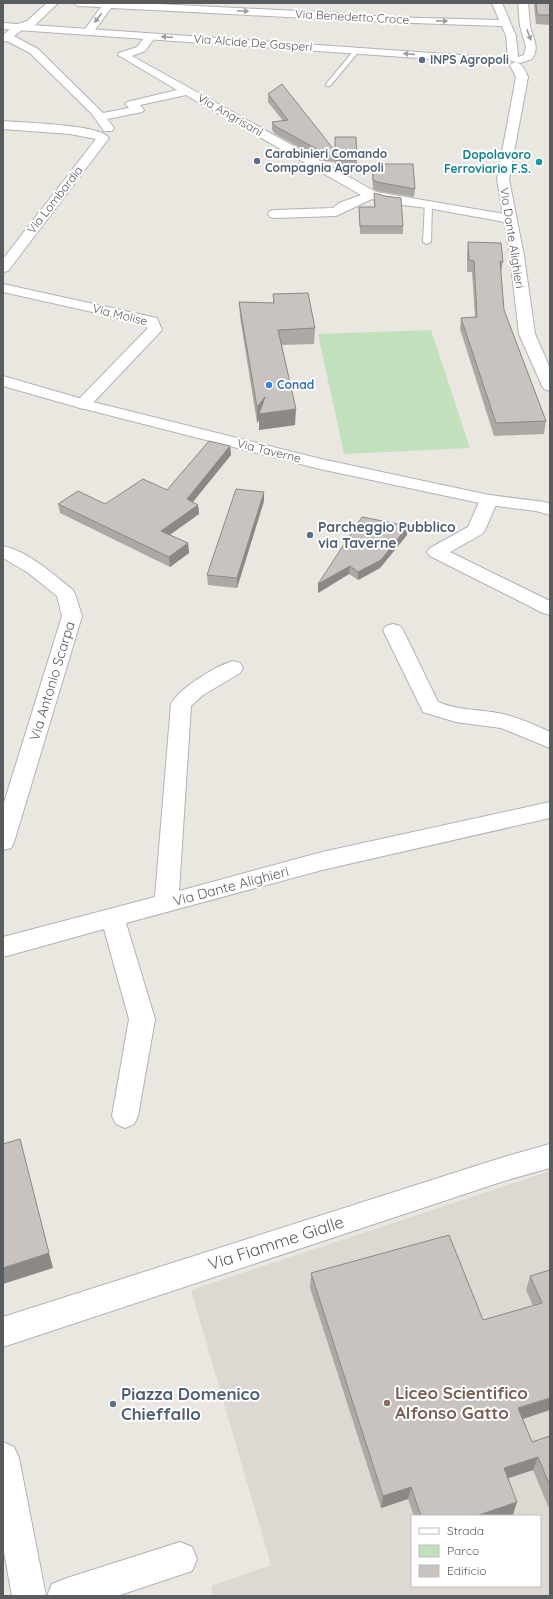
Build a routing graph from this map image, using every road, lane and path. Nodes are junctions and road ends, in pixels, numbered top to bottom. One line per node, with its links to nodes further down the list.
1 (53, 3): 11 (street)
2 (78, 3): 6 (street, Via Benedetto Croce)
3 (303, 3): 8 (street)
4 (497, 3): 9 (street, Via Dante Alighieri)
5 (523, 3): 16 (street, one-way to 16)
6 (108, 4): 7 (street, Via Benedetto Croce); 12 (street, one-way to 12)
7 (217, 6): 8 (street, Via Benedetto Croce, one-way to 8)
8 (299, 14): 9 (street, Via Benedetto Croce, one-way to 9)
9 (506, 23): 16 (street, Via Dante Alighieri)
10 (3, 26): 11 (street, Via Alcide De Gasperi)
11 (19, 27): 12 (street, Via Alcide De Gasperi); 14 (street)
12 (88, 32): 13 (street, Via Alcide De Gasperi)
13 (151, 36): 15 (street, Via Alcide De Gasperi, one-way to 13); 18 (street, Via Angrisani)
14 (5, 38): 19 (street)
15 (357, 50): 16 (street, Via Alcide De Gasperi, one-way to 15); 17 (lane)
16 (513, 61): 25 (street, Via Dante Alighieri)
17 (328, 85)
18 (188, 91): 19 (street); 22 (street, Via Angrisani)
19 (99, 117): 21 (street)
20 (3, 125): 21 (street)
21 (102, 131): 27 (street, Via Lombardia)
22 (371, 195): 23 (street, Via Angrisani); 24 (street)
23 (428, 204): 25 (street, Via Angrisani); 26 (lane)
24 (275, 214)
25 (510, 219): 30 (street, Via Dante Alighieri)
26 (427, 242)
27 (3, 268)
28 (3, 288): 31 (street, Via Molise)
29 (3, 381): 31 (street, Via Taverne)
30 (550, 386)
31 (83, 404): 32 (street, Via Taverne)
32 (489, 500): 33 (street, Via Taverne); 35 (street)
33 (546, 507)
34 (3, 551): 40 (street, Via Antonio Scarpa)
35 (550, 609)
36 (393, 630): 38 (street)
37 (233, 668): 41 (street)
38 (550, 741)
39 (550, 810): 41 (street, Via Dante Alighieri)
40 (3, 842)
41 (166, 903): 42 (street, Via Dante Alighieri)
42 (112, 918): 43 (street); 44 (street)
43 (3, 947)
44 (125, 1116)
45 (550, 1156): 46 (street, Via Fiamme Gialle)
46 (3, 1332)
47 (3, 1458): 49 (street)
48 (180, 1559): 50 (street)
49 (29, 1596)
50 (64, 1596)

